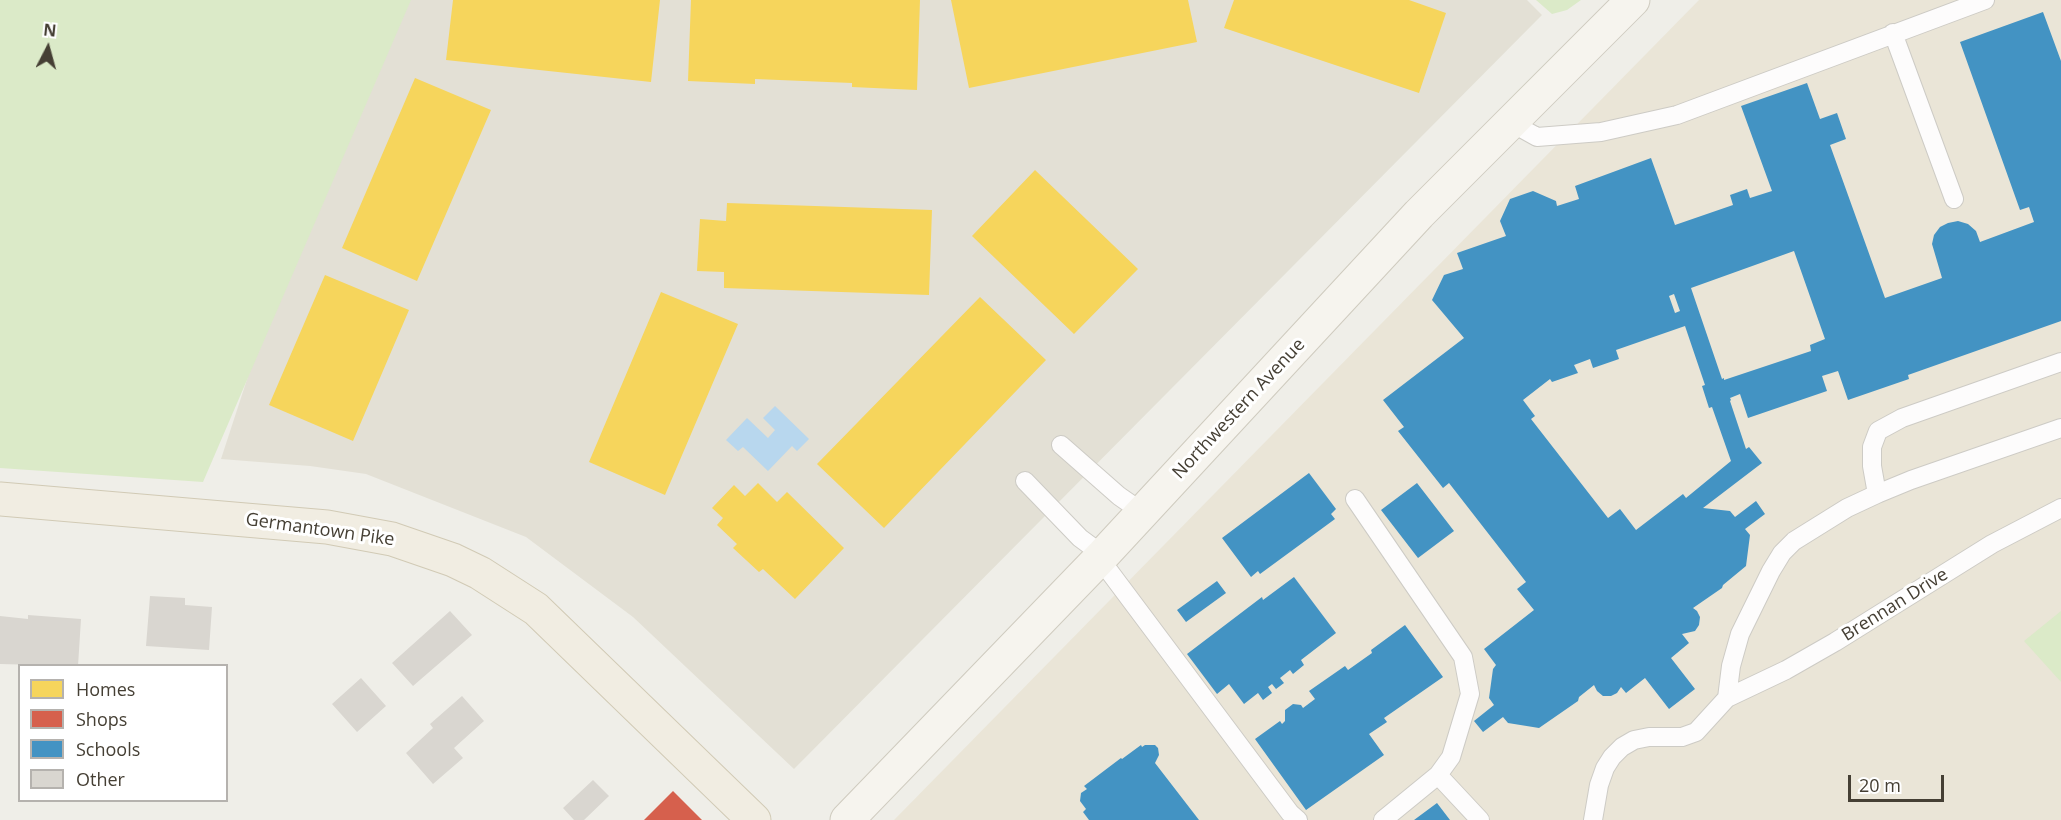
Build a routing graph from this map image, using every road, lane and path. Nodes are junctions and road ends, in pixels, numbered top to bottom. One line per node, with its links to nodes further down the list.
1 (1633, 0): 4 (street, Northwestern Avenue)
2 (1985, 0): 3 (lane)
3 (1893, 33): 4 (lane); 5 (lane)
4 (1510, 122): 14 (street, Northwestern Avenue)
5 (1954, 199)
6 (2061, 362): 10 (lane)
7 (2061, 428): 10 (lane)
8 (1061, 445): 14 (lane)
9 (1025, 481): 15 (lane)
10 (1877, 494): 16 (lane)
11 (0, 499): 18 (main road, Germantown Pike)
12 (1355, 499): 17 (lane)
13 (2061, 508): 16 (lane, Brennan Drive)
14 (1142, 512): 15 (street, Northwestern Avenue)
15 (1102, 557): 19 (street, Northwestern Avenue); 20 (lane)
16 (1727, 698): 23 (lane)
17 (1438, 775): 21 (lane); 22 (lane)
18 (754, 820)
19 (847, 820)
20 (1298, 820)
21 (1383, 820)
22 (1480, 820)
23 (1593, 820)

